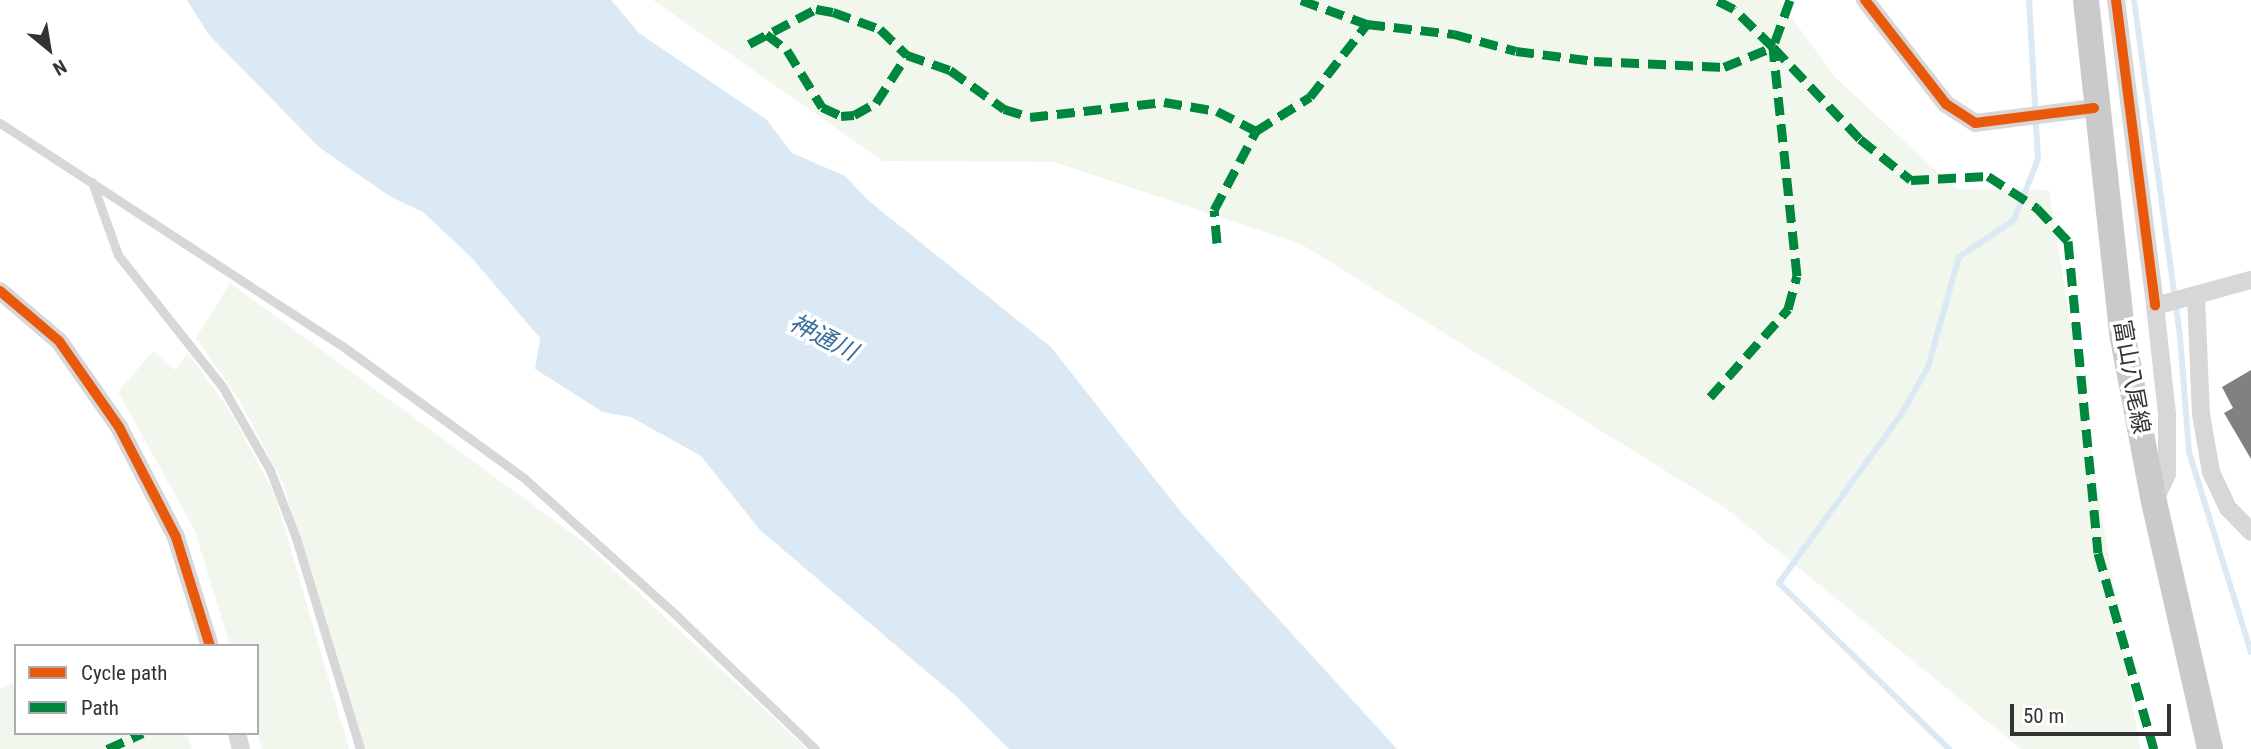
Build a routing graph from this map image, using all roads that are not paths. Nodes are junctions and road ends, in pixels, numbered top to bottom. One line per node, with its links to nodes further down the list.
1 (1865, 0): 4 (street)
2 (2086, 0): 4 (main road, 富山八尾線)
3 (2116, 0): 9 (street)
4 (2094, 108): 10 (main road, 富山八尾線)
5 (0, 123): 6 (lane)
6 (92, 182): 13 (lane); 14 (lane)
7 (2251, 280): 9 (street)
8 (0, 291): 12 (street)
9 (2176, 301): 10 (street); 11 (street)
10 (2154, 502): 15 (main road, 富山八尾線)
11 (2251, 532)
12 (209, 644)
13 (360, 749)
14 (815, 749)
15 (2210, 749)

